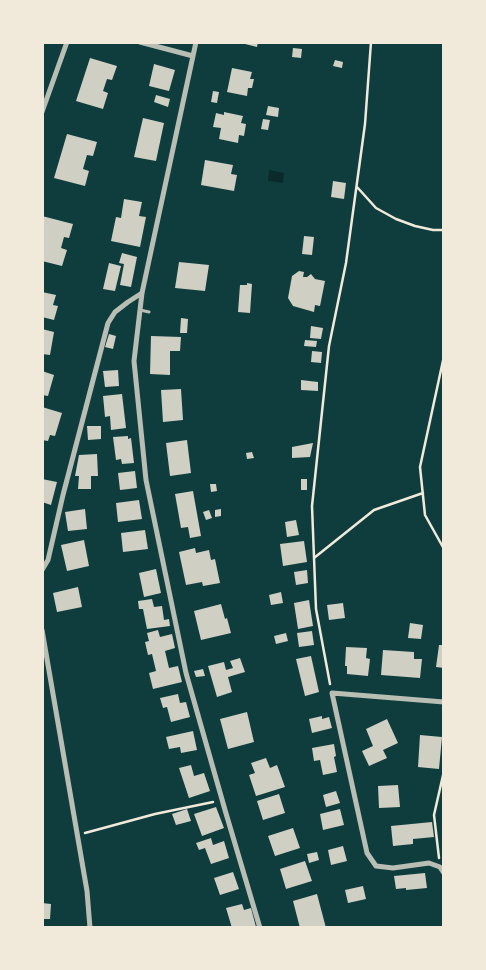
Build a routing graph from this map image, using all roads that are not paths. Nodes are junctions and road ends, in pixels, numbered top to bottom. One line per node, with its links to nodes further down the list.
1 (67, 42): 5 (street)
2 (140, 42): 4 (street)
3 (196, 42): 4 (street)
4 (193, 56): 6 (street)
5 (42, 112)
6 (142, 294): 7 (street); 9 (street)
7 (140, 310): 8 (lane); 14 (street)
8 (149, 312)
9 (42, 570)
10 (42, 630): 13 (street)
11 (444, 702): 12 (street)
12 (444, 873)
13 (90, 928)
14 (260, 928)

